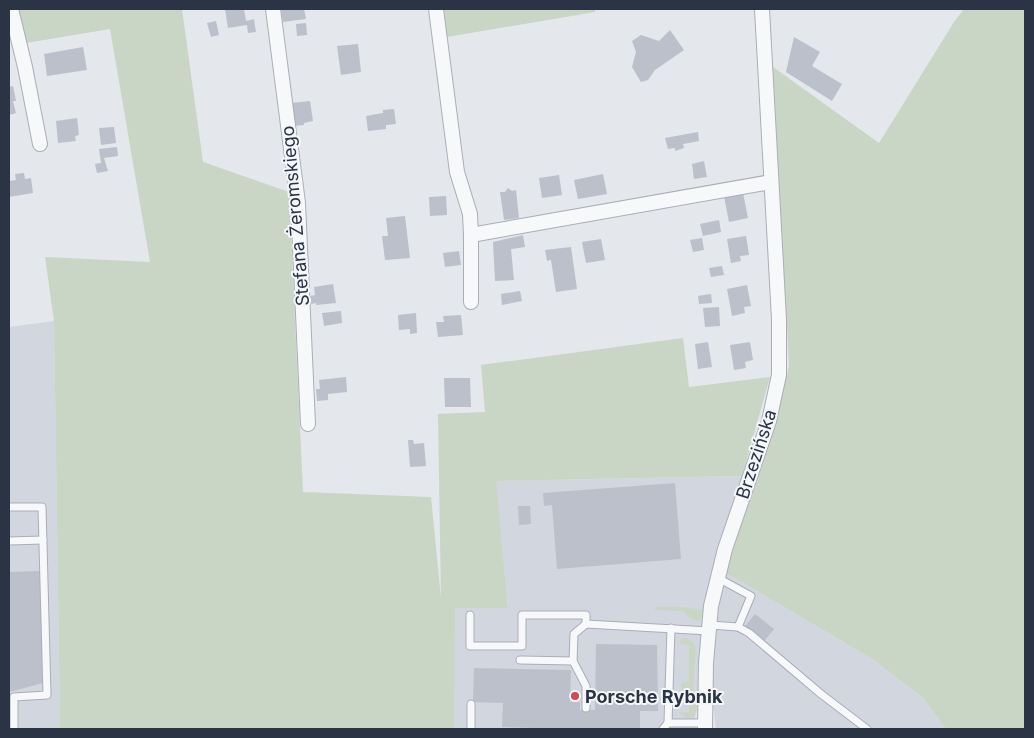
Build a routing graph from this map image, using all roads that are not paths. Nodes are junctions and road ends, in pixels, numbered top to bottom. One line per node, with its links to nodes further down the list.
1 (11, 9): 5 (street)
2 (273, 9): 9 (street, Stefana Żeromskiego)
3 (436, 9): 7 (street)
4 (762, 9): 6 (street, Brzezińska)
5 (40, 144)
6 (771, 182): 7 (street); 13 (street, Brzezińska)
7 (471, 236): 8 (street)
8 (470, 302)
9 (308, 424)
10 (9, 507): 11 (lane)
11 (43, 540): 12 (lane); 21 (lane)
12 (9, 541)
13 (718, 578): 16 (lane); 18 (street, Brzezińska)
14 (470, 615): 15 (lane)
15 (586, 624): 17 (lane); 20 (lane)
16 (738, 627): 18 (lane); 28 (lane)
17 (671, 628): 18 (lane); 24 (lane)
18 (709, 628): 25 (street, Brzezińska)
19 (520, 660): 20 (lane)
20 (573, 661): 23 (lane)
21 (11, 697): 26 (lane)
22 (471, 704): 27 (lane)
23 (586, 708)
24 (665, 726): 25 (lane)
25 (706, 727)
26 (14, 729)
27 (471, 729)
28 (867, 729)

